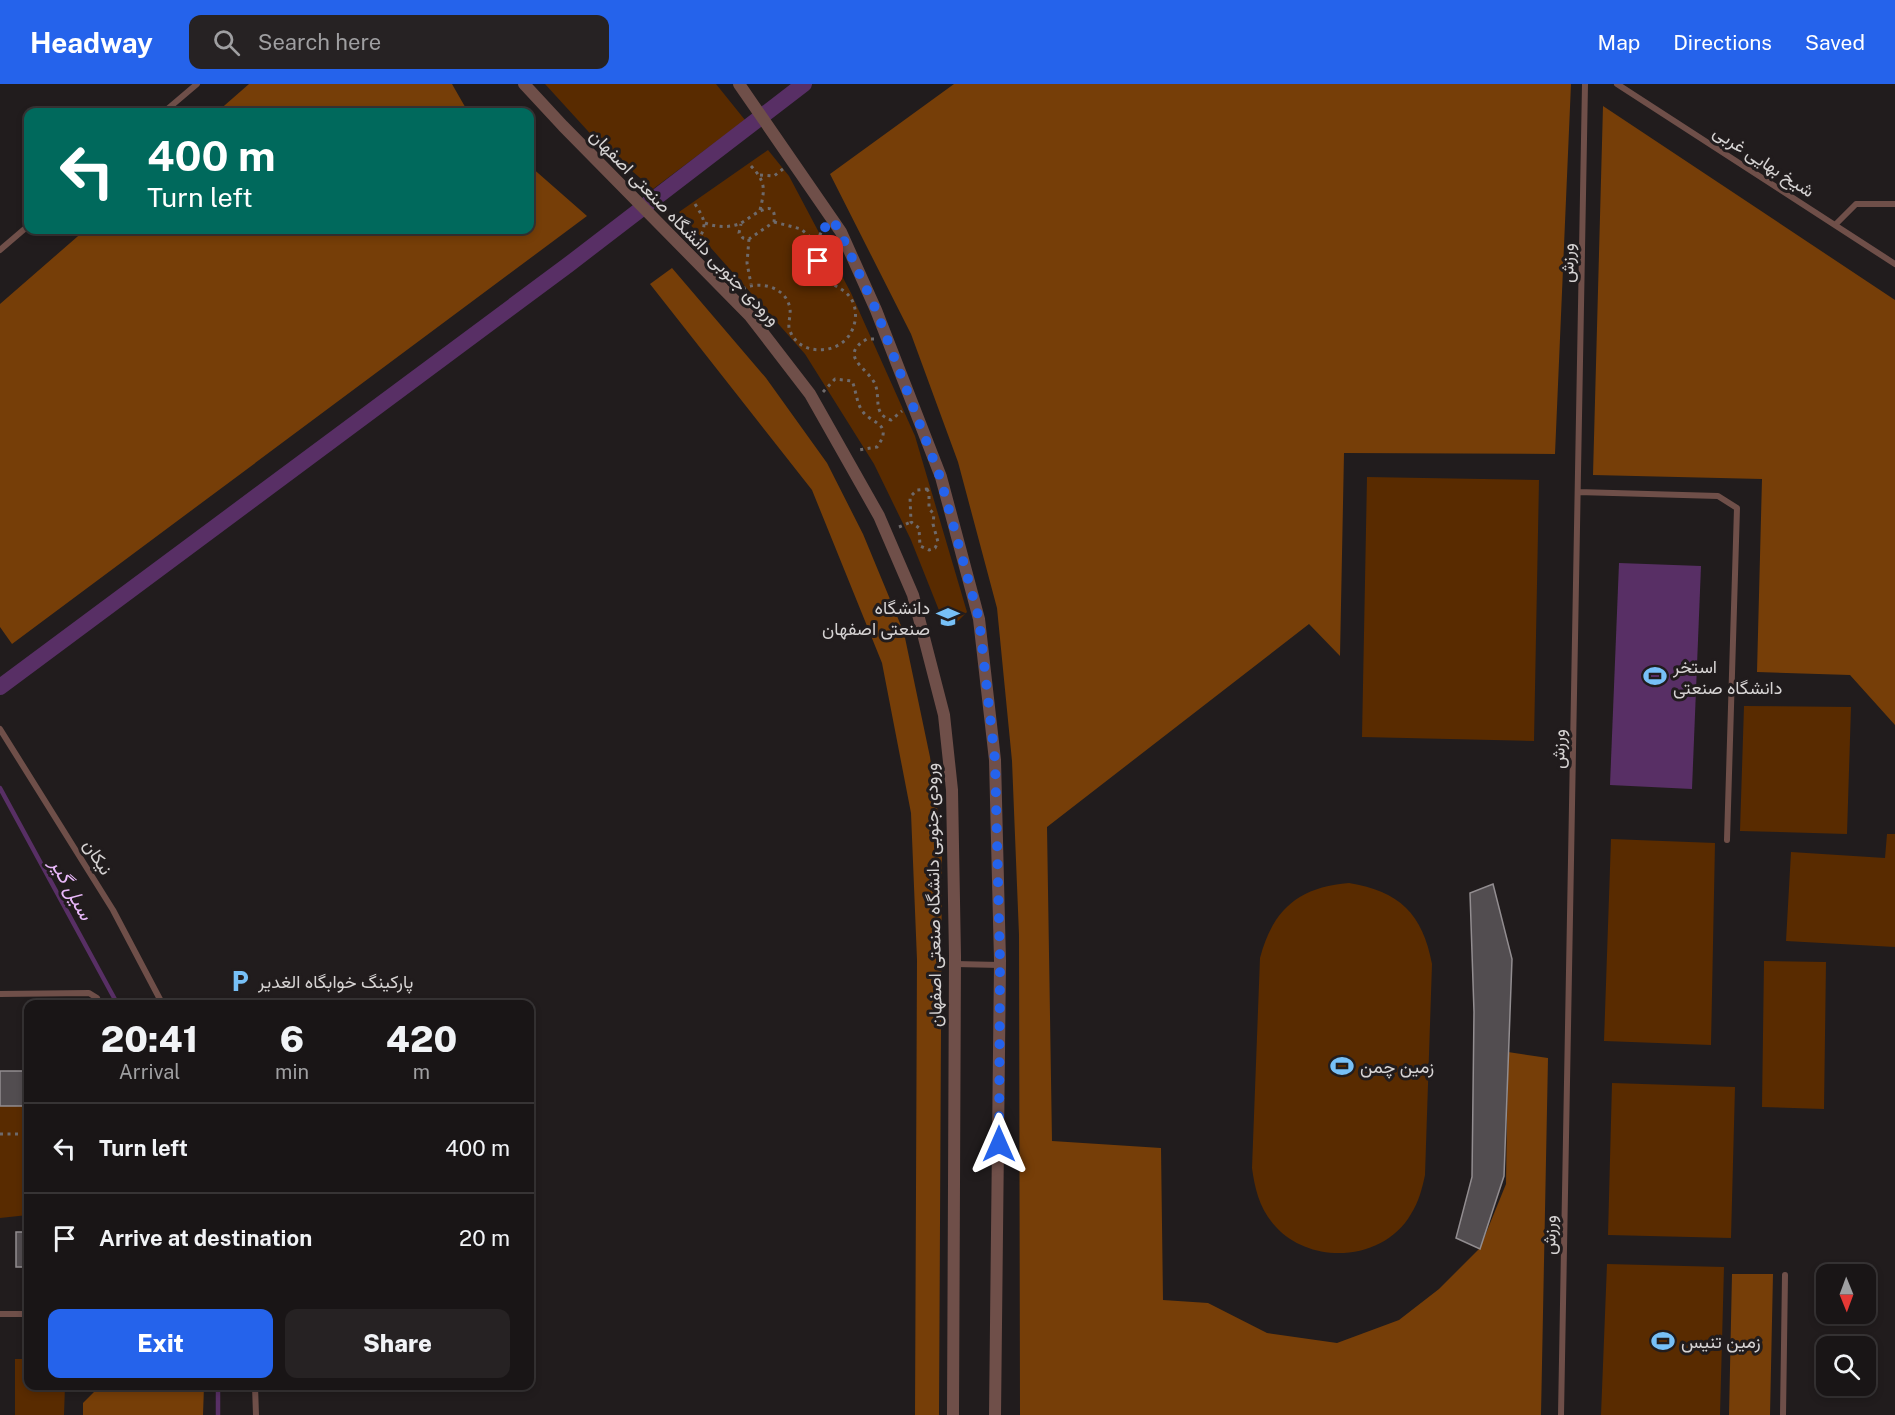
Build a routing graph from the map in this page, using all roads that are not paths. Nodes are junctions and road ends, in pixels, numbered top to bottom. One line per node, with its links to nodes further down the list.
1 (197, 84): 6 (lane)
2 (524, 84): 15 (street, ورودی جنوبی دانشگاه صنعتی اصفهان)
3 (739, 84): 16 (street)
4 (1585, 84): 12 (lane, ورزش)
5 (1617, 84): 8 (lane, شیخ بهایی غربی)
6 (169, 108)
7 (1895, 204): 8 (lane)
8 (1835, 225): 11 (lane, شیخ بهایی غربی)
9 (24, 229): 10 (lane)
10 (0, 250)
11 (1895, 264)
12 (1578, 492): 14 (lane); 27 (lane, ورزش)
13 (0, 729): 19 (lane, نیکان)
14 (1727, 840)
15 (955, 964): 16 (lane); 25 (street, ورودی جنوبی دانشگاه صنعتی اصفهان)
16 (1000, 966): 26 (street)
17 (0, 994): 18 (lane)
18 (98, 1000)
19 (160, 1000)
20 (1785, 1275): 28 (lane)
21 (0, 1314): 22 (lane)
22 (24, 1314)
23 (255, 1390): 24 (lane)
24 (256, 1415)
25 (953, 1415)
26 (995, 1415)
27 (1561, 1415)
28 (1783, 1415)

